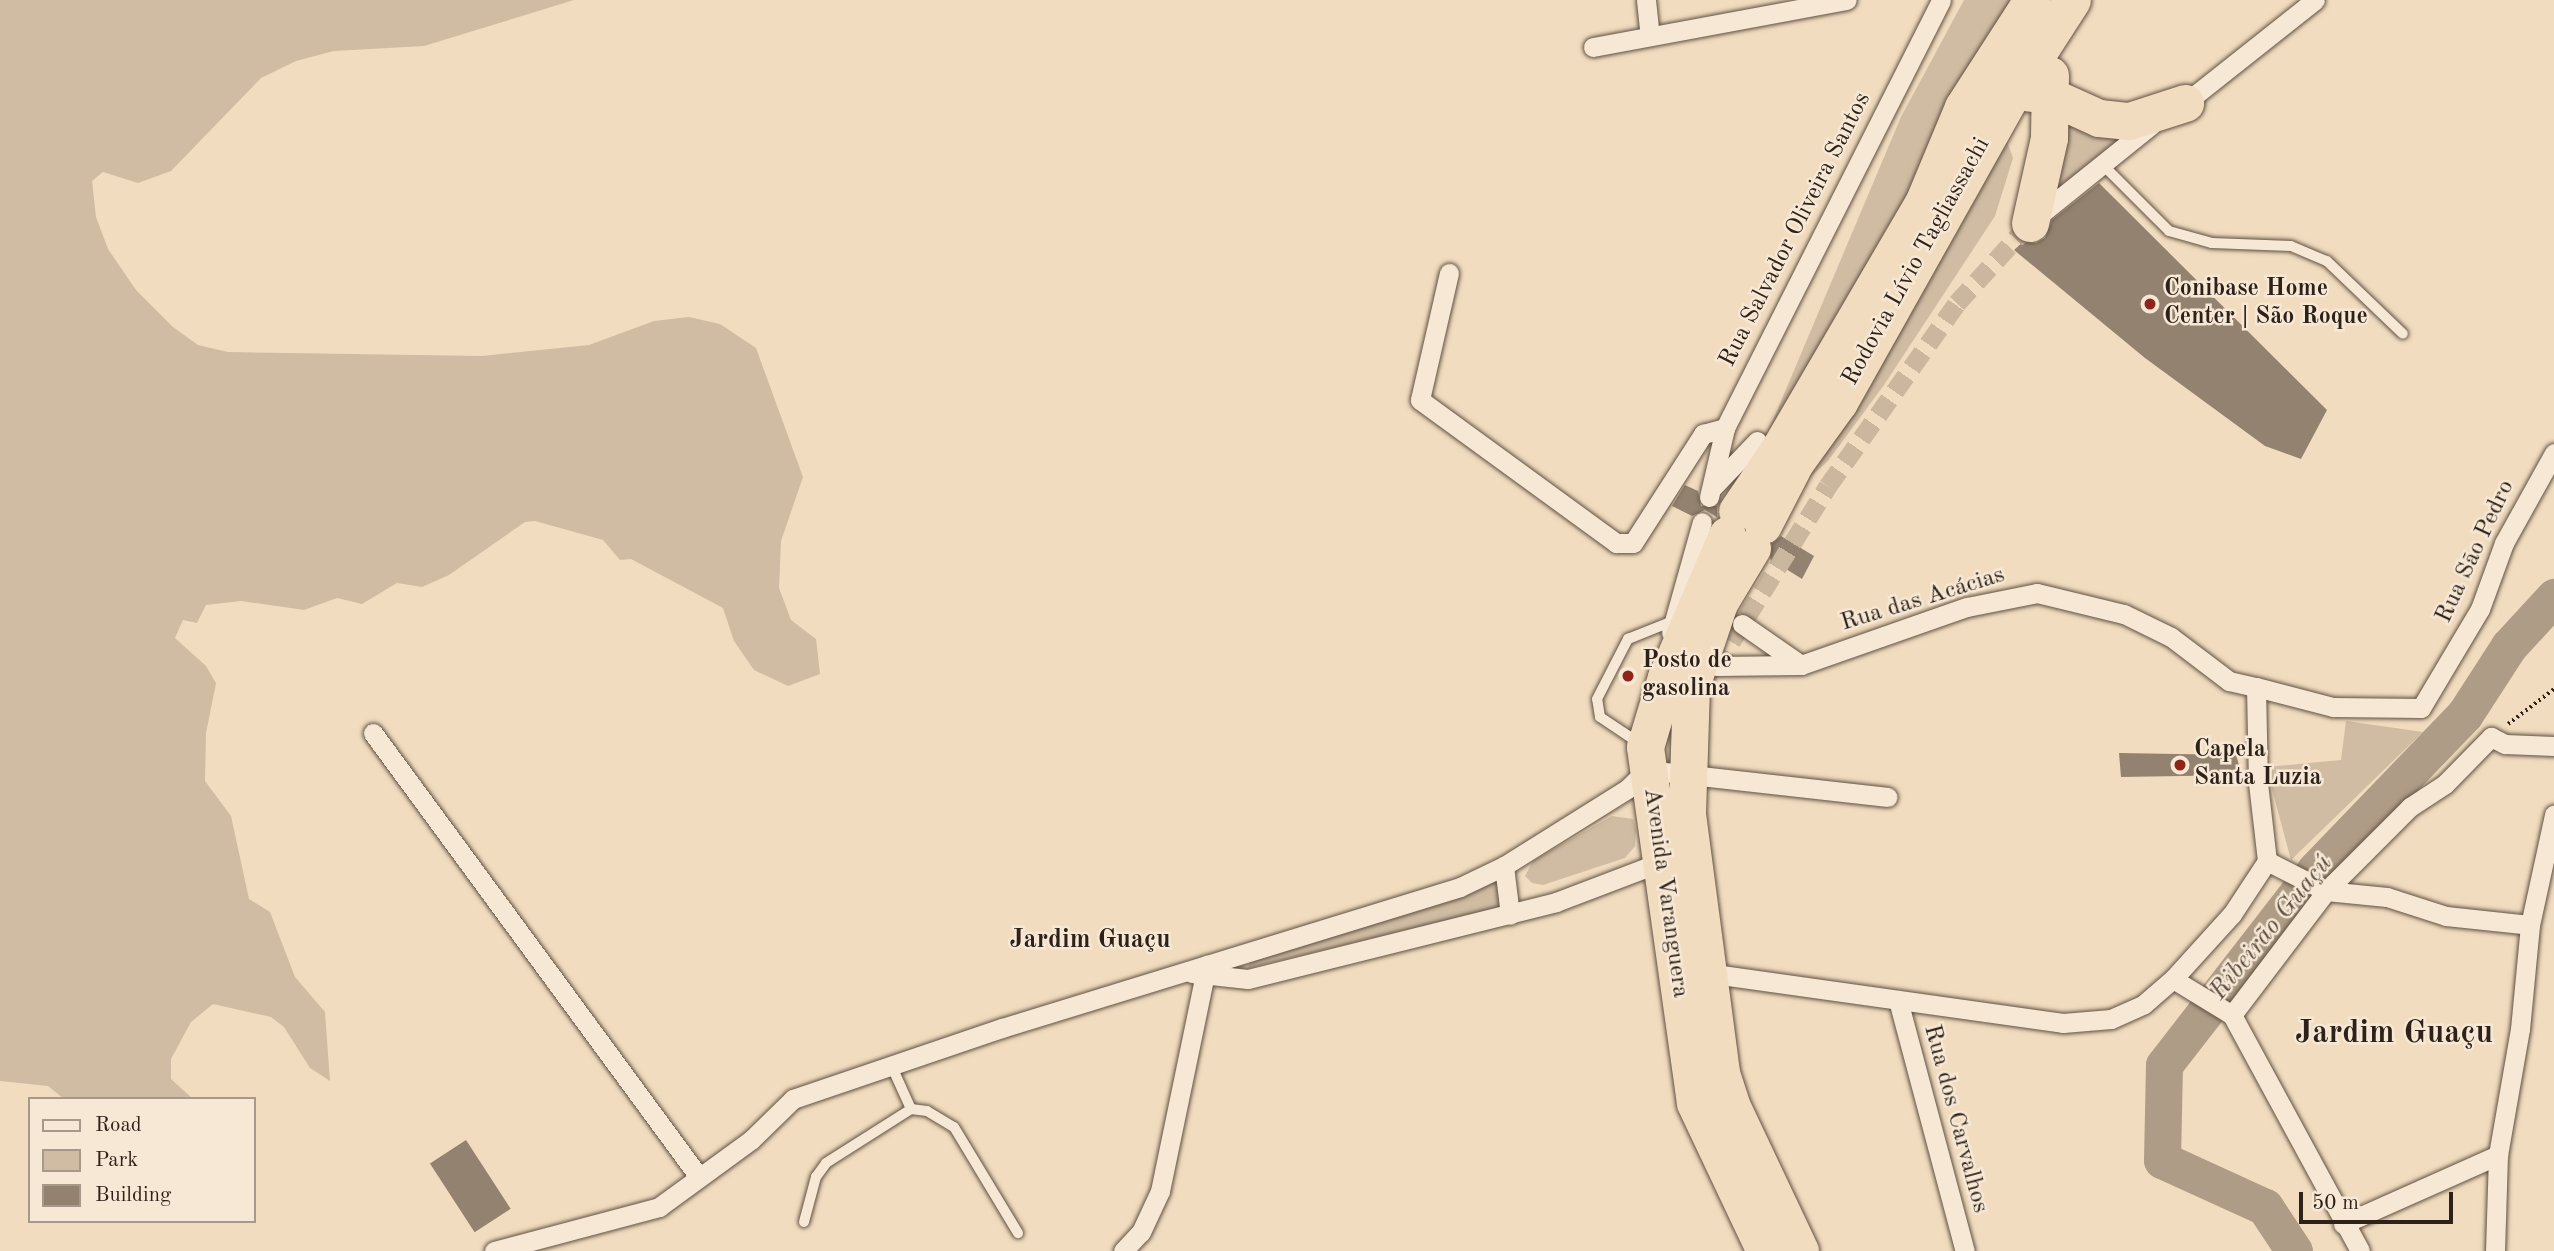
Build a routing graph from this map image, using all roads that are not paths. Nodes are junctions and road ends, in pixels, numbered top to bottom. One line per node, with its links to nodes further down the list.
1 (1646, 0): 7 (street)
2 (1847, 0): 7 (street)
3 (1941, 0): 16 (street, Rua Salvador Oliveira Santos)
4 (2032, 0): 11 (highway, Rodovia Lívio Tagliassachi)
5 (2315, 0): 10 (street)
6 (2064, 15): 9 (highway)
7 (1650, 36): 8 (street)
8 (1593, 47)
9 (2031, 93): 10 (highway); 11 (highway); 13 (highway); 19 (highway, Rodovia Lívio Tagliassachi)
10 (2185, 103): 12 (street)
11 (1963, 107): 17 (highway, Rodovia Lívio Tagliassachi)
12 (2104, 166): 13 (street); 15 (lane)
13 (2030, 222)
14 (1449, 272): 16 (street)
15 (2403, 334)
16 (1725, 428): 17 (street); 19 (street, Rua Salvador Oliveira Santos)
17 (1768, 445): 19 (highway, Rodovia Lívio Tagliassachi)
18 (2554, 453): 26 (street, Rua São Pedro)
19 (1729, 518): 20 (street, Rua Salvador Oliveira Santos); 24 (highway, Avenida Varanguera); 30 (highway, Avenida Varanguera)
20 (1673, 621): 24 (street, Rua Salvador Oliveira Santos); 29 (lane)
21 (1742, 624): 22 (street)
22 (1801, 664): 23 (street, Rua das Acácias); 25 (street, Rua das Acácias)
23 (1716, 666)
24 (1666, 677): 29 (highway, Avenida Varanguera)
25 (2256, 687): 26 (street, Rua das Acácias); 34 (street)
26 (2421, 708)
27 (373, 733): 47 (street)
28 (2554, 746): 36 (street)
29 (1646, 759): 30 (street); 33 (highway, Avenida Varanguera); 35 (street)
30 (1688, 775): 31 (street); 33 (highway, Avenida Varanguera)
31 (1887, 797)
32 (2554, 815): 38 (street)
33 (1675, 859): 37 (street); 40 (highway, Avenida Varanguera); 53 (highway, Avenida Varanguera)
34 (2267, 861): 36 (street); 41 (street)
35 (1504, 866): 37 (street); 39 (street)
36 (2321, 889): 38 (street); 43 (street)
37 (1510, 915): 39 (street)
38 (2530, 925): 46 (street)
39 (1207, 970): 44 (street); 52 (street)
40 (1707, 973): 42 (street, Rua dos Carvalhos); 54 (highway, Avenida Varanguera)
41 (2173, 979): 42 (street, Rua dos Carvalhos); 43 (street)
42 (1898, 1000): 55 (street, Rua dos Carvalhos)
43 (2224, 1010): 49 (street)
44 (892, 1067): 45 (lane); 47 (street)
45 (911, 1109): 48 (lane); 50 (lane)
46 (2498, 1155): 49 (street); 57 (street)
47 (699, 1177): 51 (street)
48 (804, 1222)
49 (2343, 1224): 56 (street)
50 (1018, 1233)
51 (494, 1251)
52 (1123, 1251)
53 (1765, 1251)
54 (1800, 1251)
55 (1965, 1251)
56 (2360, 1251)
57 (2496, 1251)

